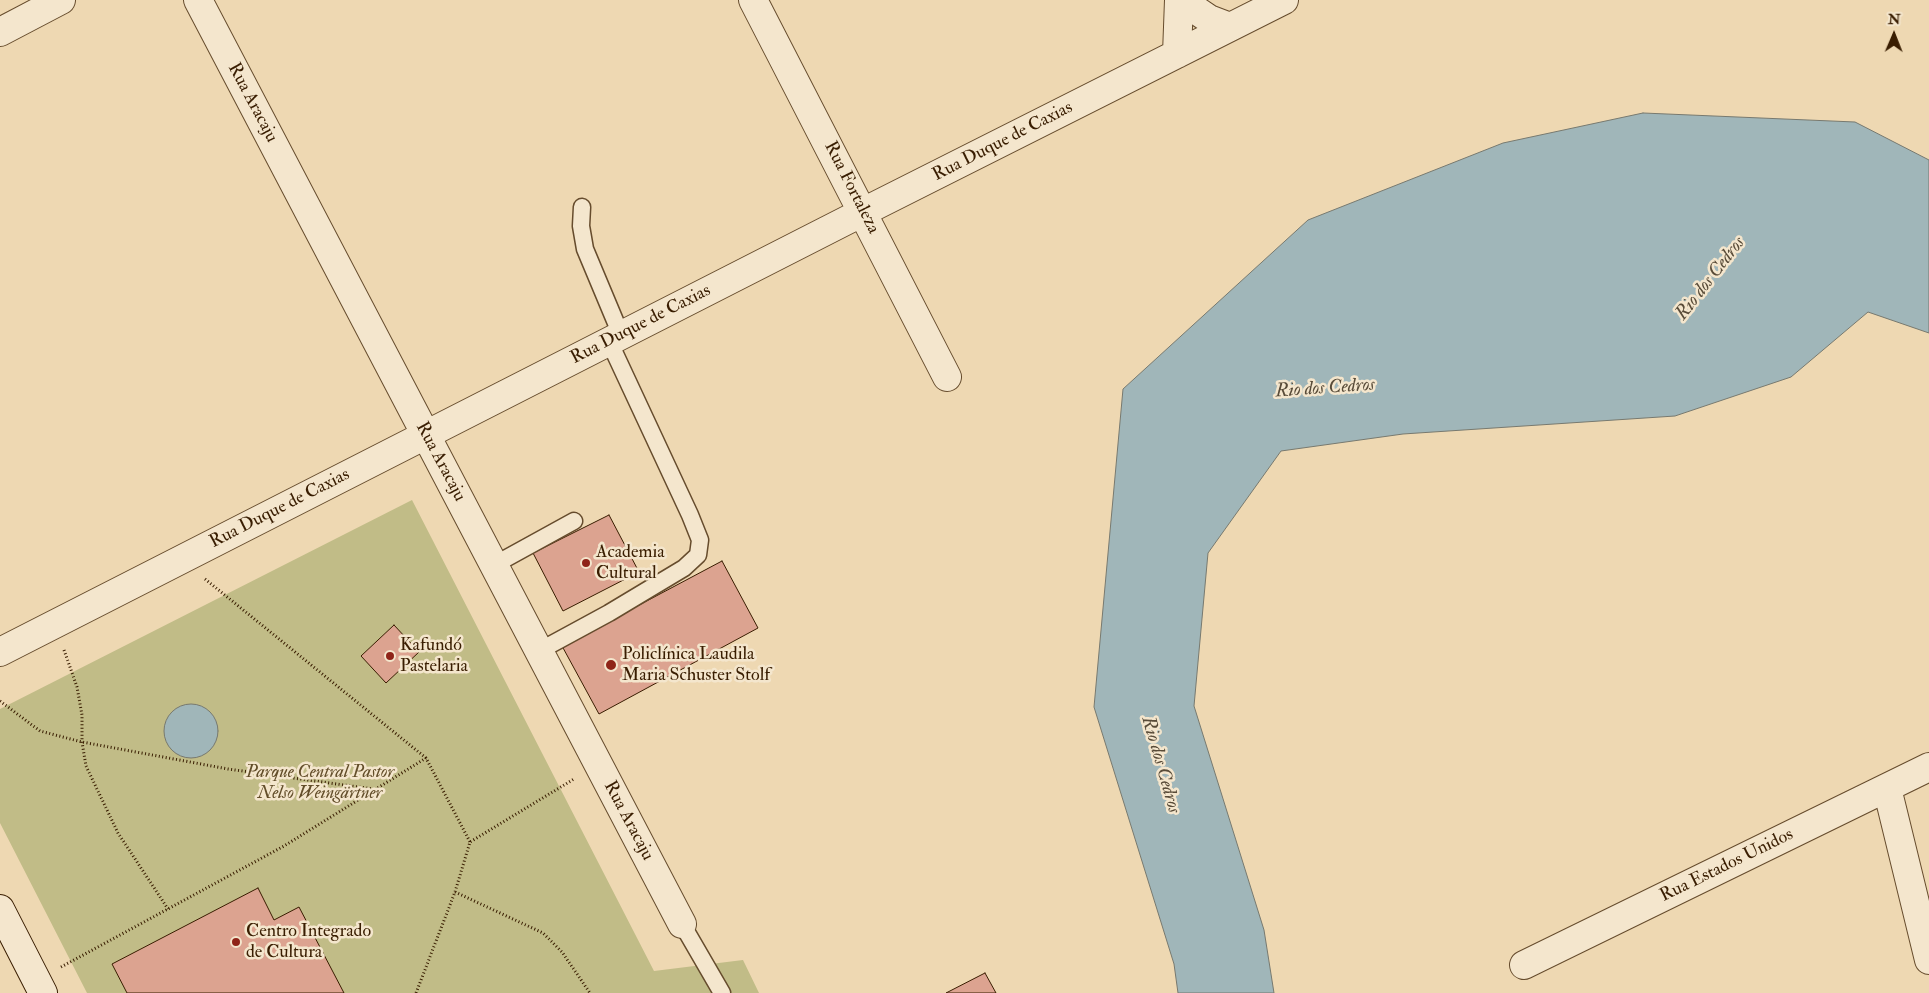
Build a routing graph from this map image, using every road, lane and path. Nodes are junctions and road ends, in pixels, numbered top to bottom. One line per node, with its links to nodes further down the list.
1 (61, 0): 7 (street)
2 (198, 0): 13 (street, Rua Aracaju)
3 (753, 0): 10 (street, Rua Fortaleza)
4 (1180, 0): 6 (street); 8 (street)
5 (1284, 0): 6 (street, Rua Duque de Caxias)
6 (1230, 27): 8 (street, Rua Duque de Caxias)
7 (0, 32)
8 (1177, 54): 10 (street, Rua Duque de Caxias)
9 (582, 207): 11 (lane)
10 (863, 212): 11 (street, Rua Duque de Caxias); 12 (street, Rua Fortaleza)
11 (615, 338): 13 (street, Rua Duque de Caxias); 18 (lane)
12 (947, 376)
13 (426, 435): 15 (street, Rua Duque de Caxias); 16 (street, Rua Aracaju)
14 (574, 521): 16 (lane)
15 (181, 559): 17 (street, Rua Duque de Caxias); 22 (path)
16 (494, 565): 18 (street, Rua Aracaju)
17 (54, 624): 19 (street, Rua Duque de Caxias); 21 (path)
18 (539, 650): 23 (street, Rua Aracaju)
19 (0, 652)
20 (0, 701): 21 (path)
21 (82, 742): 26 (path); 30 (path)
22 (426, 758): 26 (path); 27 (path)
23 (598, 764): 27 (path); 31 (street, Rua Aracaju)
24 (1929, 768): 25 (street, Rua Estados Unidos)
25 (1887, 788): 32 (street); 33 (street, Rua Estados Unidos)
26 (374, 789): 30 (path)
27 (470, 842): 28 (path)
28 (455, 892): 35 (path); 36 (path)
29 (0, 909): 34 (street)
30 (168, 909): 34 (path)
31 (682, 924): 37 (lane)
32 (1929, 960)
33 (1524, 965)
34 (40, 987)
35 (416, 993)
36 (590, 993)
37 (722, 993)

